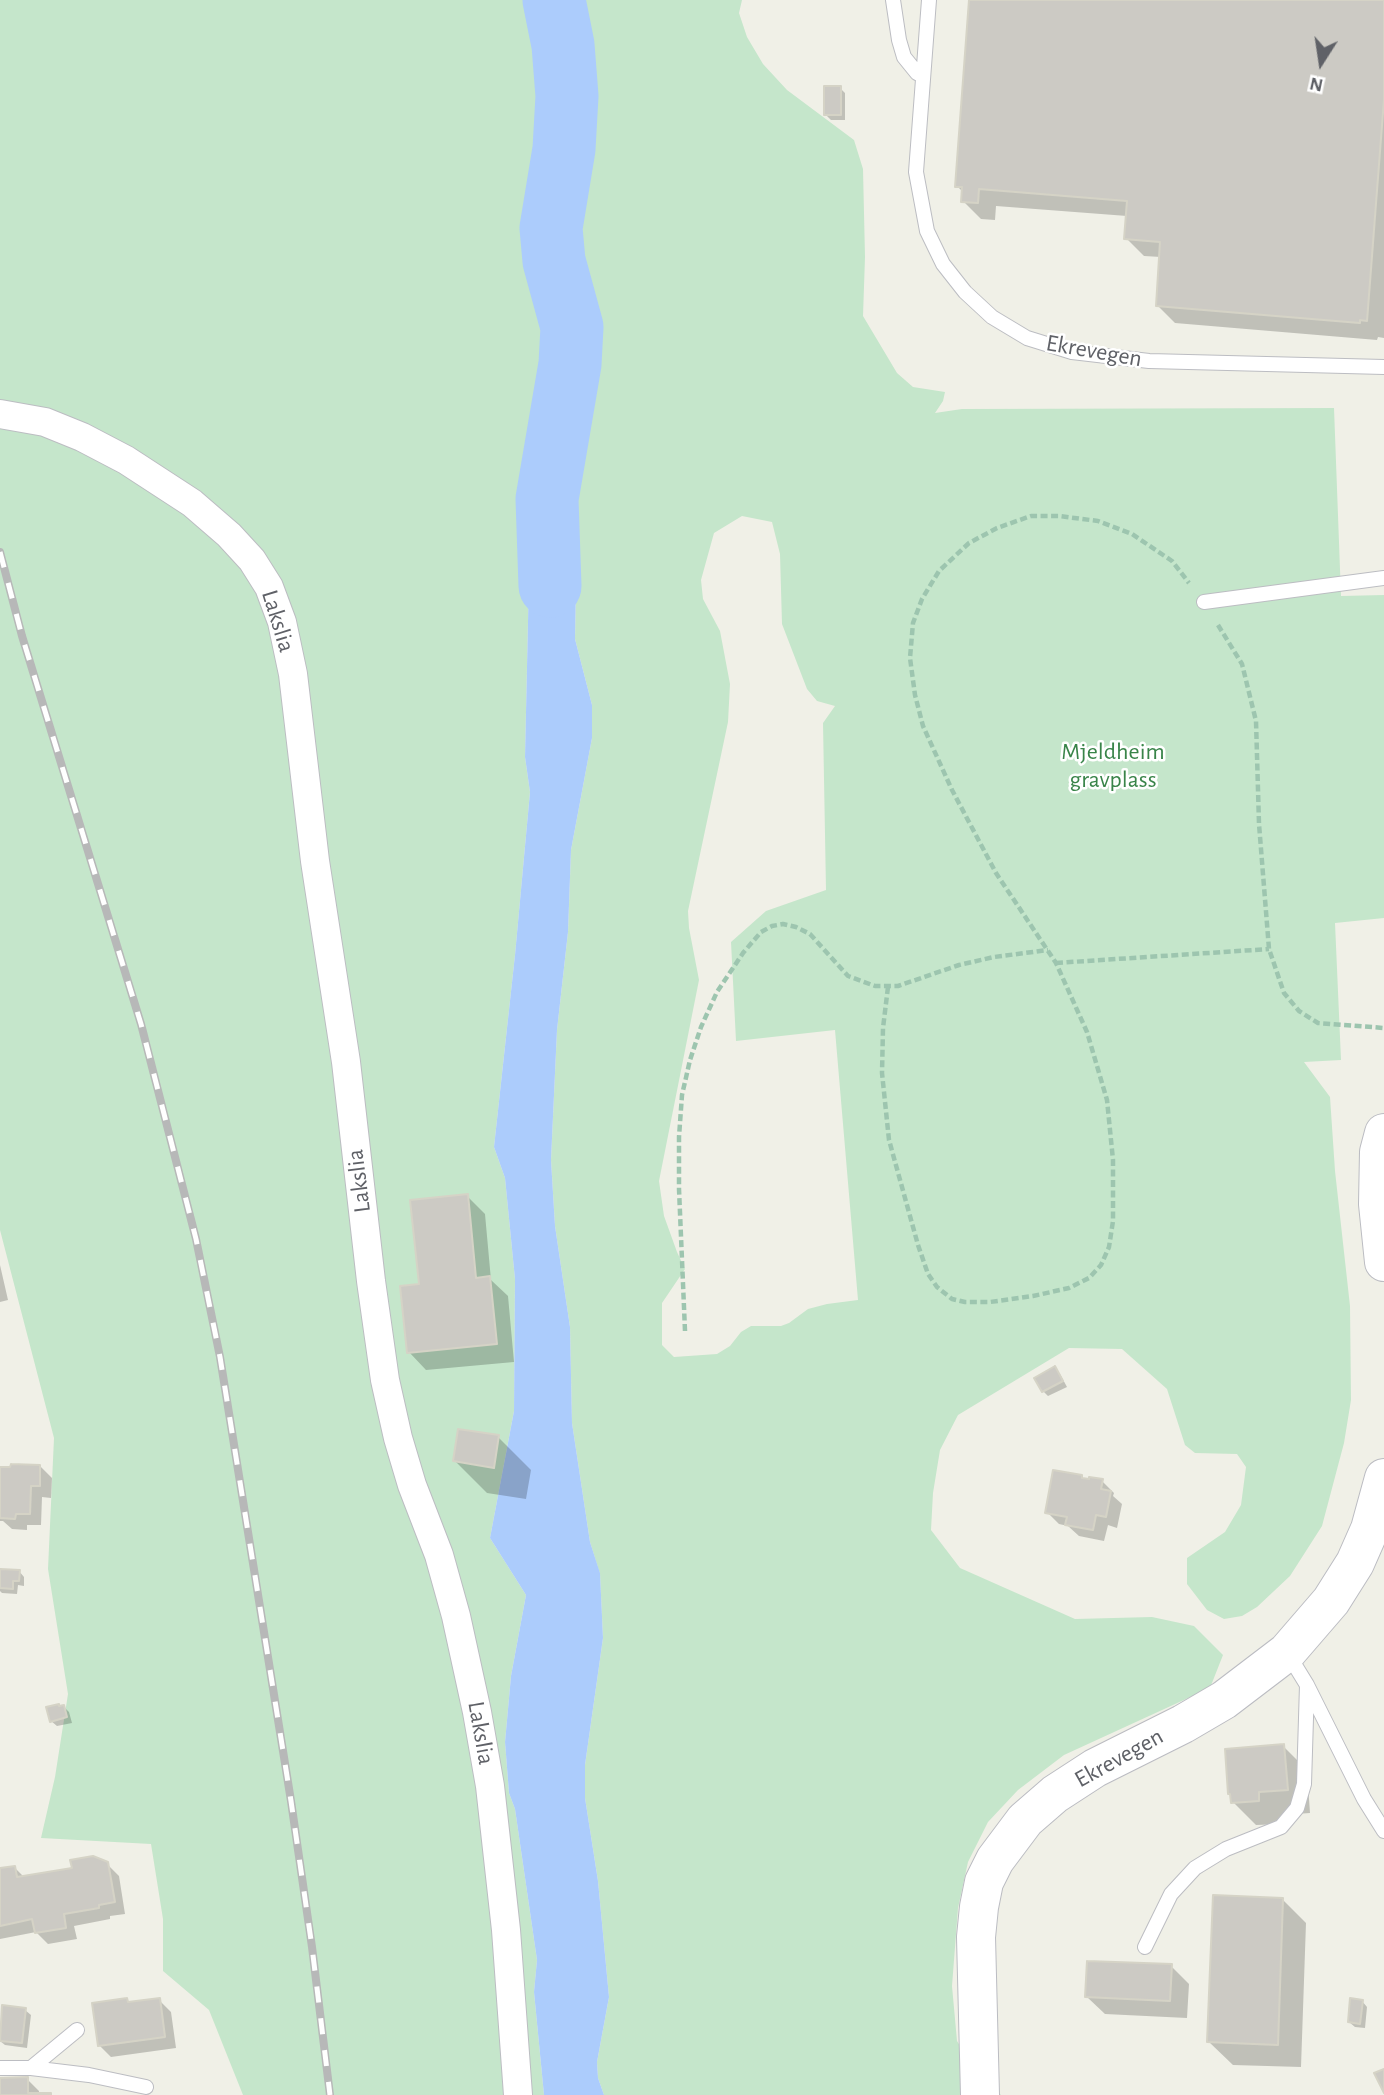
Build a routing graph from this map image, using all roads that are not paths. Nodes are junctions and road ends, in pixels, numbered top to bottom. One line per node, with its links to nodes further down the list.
1 (893, 0): 3 (lane)
2 (929, 0): 3 (lane, Ekrevegen)
3 (923, 76): 4 (lane, Ekrevegen)
4 (1384, 367)
5 (0, 414): 19 (street, Lakslia)
6 (1384, 578): 7 (lane)
7 (1204, 602)
8 (1384, 1133): 9 (main road)
9 (1384, 1262)
10 (1384, 1478): 11 (main road, Ekrevegen)
11 (1287, 1651): 12 (lane); 20 (main road, Ekrevegen)
12 (1307, 1685): 13 (lane); 14 (lane)
13 (1384, 1831)
14 (1145, 1947)
15 (77, 2030): 17 (lane)
16 (0, 2068): 17 (lane)
17 (31, 2068): 18 (lane)
18 (146, 2087)
19 (518, 2095)
20 (980, 2095)

